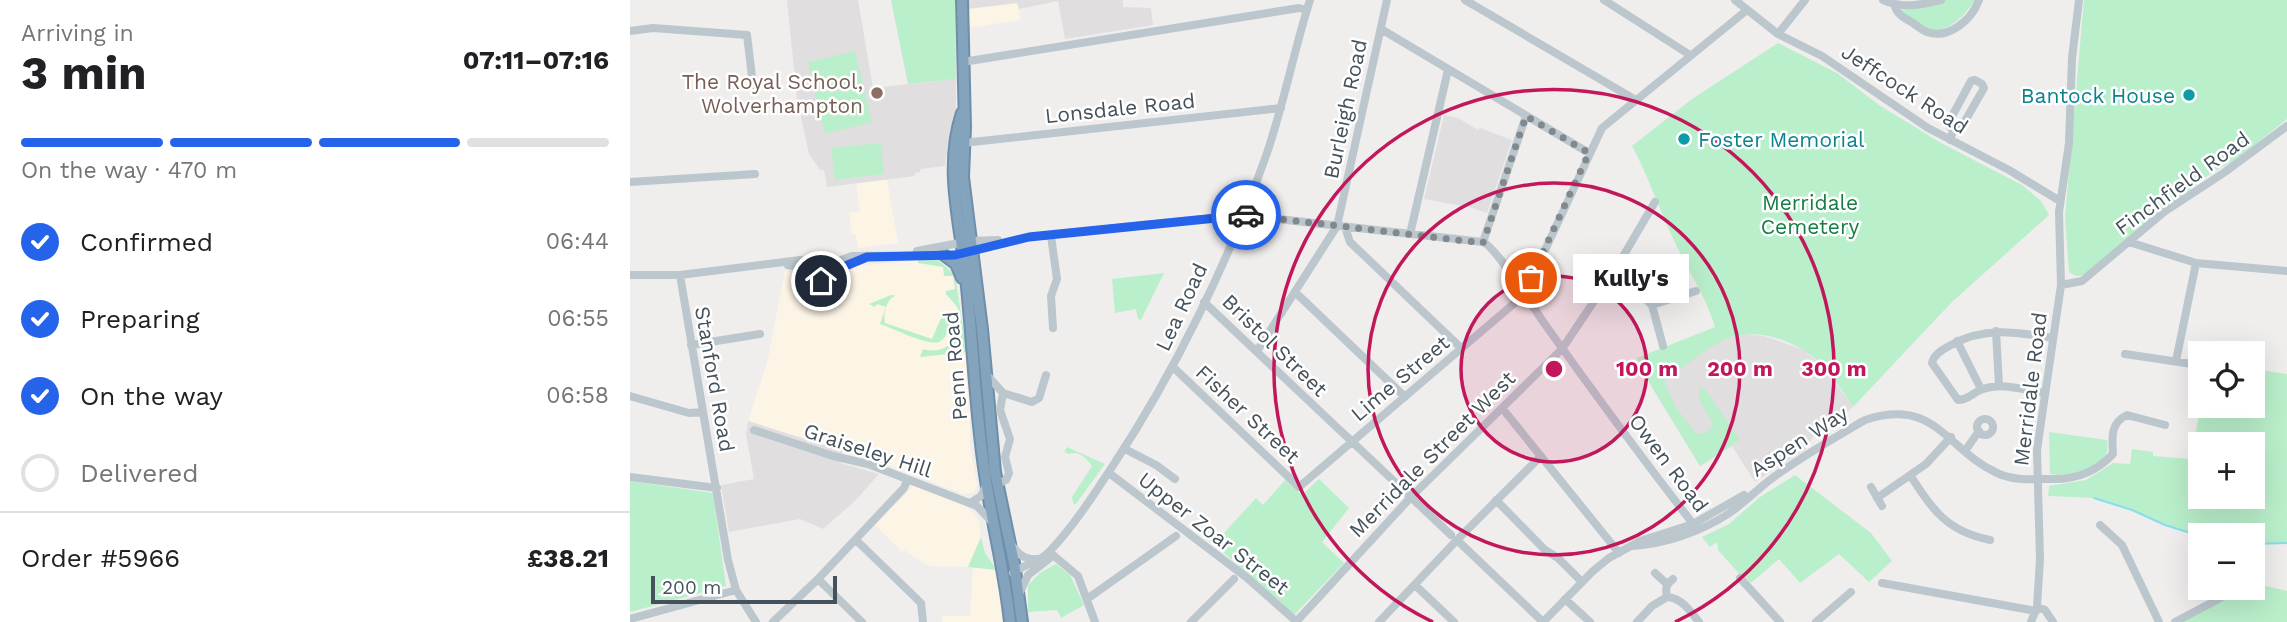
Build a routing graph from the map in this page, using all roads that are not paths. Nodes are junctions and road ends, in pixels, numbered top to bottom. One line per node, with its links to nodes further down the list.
1 (962, 0): 20 (highway, Penn Road)
2 (1310, 0): 14 (street, Lea Road)
3 (1387, 0): 16 (street, Burleigh Road)
4 (1465, 0): 23 (street)
5 (1604, 0): 19 (street)
6 (1735, 0): 15 (street, Jeffcock Road)
7 (1805, 0): 18 (street)
8 (1883, 0): 13 (street)
9 (1941, 0): 12 (street)
10 (1979, 0): 13 (street)
11 (2079, 0): 34 (street, Merridale Road)
12 (1930, 1): 13 (street)
13 (1894, 4)
14 (1306, 10): 20 (street); 25 (street, Lea Road)
15 (1747, 10): 18 (street, Jeffcock Road); 19 (street)
16 (1381, 29): 21 (street); 37 (street, Burleigh Road)
17 (630, 31): 22 (street)
18 (1778, 34): 29 (street, Jeffcock Road)
19 (1690, 55): 23 (street)
20 (963, 62): 24 (highway, Penn Road)
21 (1448, 70): 26 (street); 38 (street)
22 (753, 85)
23 (1634, 99): 31 (street)
24 (963, 107): 30 (highway, Penn Road); 42 (highway, Penn Road)
25 (1281, 108): 30 (street, Lonsdale Road); 36 (street, Lea Road)
26 (1526, 116): 31 (street); 41 (street)
27 (2287, 126): 40 (street, Finchfield Road)
28 (1953, 131): 28 (street); 29 (street)
29 (1950, 140): 34 (street, Jeffcock Road)
30 (963, 143): 42 (highway, Penn Road)
31 (1589, 153): 58 (street)
32 (755, 174): 33 (street)
33 (630, 182)
34 (2060, 201): 55 (street, Merridale Road)
35 (1655, 202): 49 (street, Merridale Street West)
36 (1242, 215): 37 (street); 39 (street); 60 (street, Lea Road)
37 (1341, 227): 38 (street); 57 (street, Burleigh Road); 70 (street)
38 (1410, 234): 41 (street)
39 (1051, 236): 42 (street); 62 (street)
40 (2129, 242): 46 (street); 55 (street, Finchfield Road)
41 (1483, 243): 58 (street, Owen Road)
42 (967, 247): 43 (street); 44 (street); 59 (highway, Penn Road); 78 (highway, Penn Road)
43 (892, 255): 44 (street); 45 (street)
44 (944, 256): 59 (highway)
45 (867, 257): 48 (street); 51 (street)
46 (2196, 263): 50 (street); 75 (street)
47 (782, 264): 48 (street); 53 (street); 54 (street)
48 (826, 266): 51 (street); 54 (street)
49 (1615, 270): 61 (street); 71 (street, Merridale Street West)
50 (2287, 271)
51 (838, 273): 54 (street)
52 (630, 275): 53 (street)
53 (680, 275): 67 (street, Stanford Road)
54 (819, 275)
55 (2061, 285): 65 (street, Merridale Road)
56 (1696, 291): 61 (street)
57 (1295, 292): 72 (street, Burleigh Road); 85 (street)
58 (1524, 295): 70 (street, Lime Street); 71 (street, Owen Road)
59 (968, 298): 102 (highway, Penn Road)
60 (1204, 302): 72 (street, Bristol Street); 77 (street, Lea Road)
61 (1652, 305): 68 (street)
62 (1053, 328)
63 (1996, 331): 65 (street); 66 (street); 80 (street)
64 (760, 334): 67 (street)
65 (2053, 338): 83 (street, Merridale Road)
66 (1957, 341): 81 (street); 81 (street)
67 (691, 345): 87 (street, Stanford Road)
68 (1663, 346)
69 (2145, 346): 74 (street)
70 (1461, 348): 85 (street, Lime Street)
71 (1562, 349): 86 (street, Merridale Street West); 113 (street, Owen Road)
72 (1257, 351): 92 (street, Bristol Street)
73 (2125, 354): 74 (street)
74 (2144, 356): 75 (street)
75 (2176, 361): 76 (street)
76 (2188, 363)
77 (1173, 367): 93 (street, Lea Road); 103 (street, Fisher Street)
78 (986, 374): 82 (street); 102 (highway, Penn Road)
79 (1046, 375): 82 (street)
80 (1999, 386): 81 (street); 83 (street)
81 (1981, 389)
82 (1003, 393): 102 (street)
83 (2044, 393): 100 (street, Merridale Road)
84 (630, 396): 87 (street)
85 (1405, 397): 92 (street, Lime Street)
86 (1502, 408): 95 (street); 106 (street, Merridale Street West)
87 (703, 412): 104 (street, Stanford Road)
88 (2165, 425): 100 (street, Aspen Way)
89 (754, 430): 101 (street, Graiseley Hill)
90 (1979, 431): 94 (street)
91 (1951, 437): 94 (street, Aspen Way); 97 (street); 113 (street, Aspen Way)
92 (1352, 442): 103 (street, Lime Street); 106 (street, Bristol Street)
93 (1125, 449): 96 (street, Lea Road); 99 (street)
94 (1965, 451): 100 (street, Aspen Way)
95 (1541, 456): 108 (street); 120 (street)
96 (1109, 473): 114 (street, Lea Road); 151 (street, Upper Zoar Street)
97 (1910, 475): 107 (street); 118 (street)
98 (630, 477): 104 (street)
99 (1175, 479)
100 (2037, 479): 141 (street, Merridale Road)
101 (908, 481): 109 (street, Graiseley Hill); 117 (street)
102 (992, 484): 109 (street); 111 (highway, Penn Road); 119 (highway, Penn Road)
103 (1299, 487)
104 (717, 488): 134 (street, Stanford Road)
105 (1871, 488): 107 (street)
106 (1411, 497): 116 (street, Bristol Street); 151 (street, Merridale Street West)
107 (1877, 498): 110 (street)
108 (1496, 500): 116 (street); 130 (street)
109 (970, 503): 111 (street, Graiseley Hill)
110 (1882, 506)
111 (994, 524): 122 (highway, Penn Road)
112 (2100, 525): 162 (street)
113 (1695, 527): 120 (street, Aspen Way)
114 (1069, 529): 121 (street, Lea Road); 123 (street, Lea Road)
115 (1176, 536): 138 (street)
116 (1454, 537): 132 (street); 154 (street, Bristol Street)
117 (856, 540): 128 (street); 146 (street)
118 (1990, 540)
119 (1010, 542): 123 (street); 125 (highway, Penn Road)
120 (1619, 553): 130 (street, Aspen Way)
121 (1053, 555): 124 (street, Lea Road); 138 (street)
122 (1002, 559): 125 (street); 133 (highway, Penn Road)
123 (1040, 559): 125 (street, Lea Road)
124 (1035, 568): 125 (street, Lea Road); 136 (street, Lea Road)
125 (1016, 571): 133 (street); 136 (highway, Penn Road)
126 (1655, 573): 137 (street)
127 (1740, 578): 158 (street)
128 (818, 579): 144 (street); 145 (street)
129 (1234, 579): 150 (street)
130 (1582, 582): 139 (street, Aspen Way)
131 (1882, 583): 141 (street)
132 (1415, 585): 152 (street); 153 (street)
133 (1007, 586): 147 (highway, Penn Road)
134 (736, 590): 142 (street); 143 (street, Stanford Road)
135 (1845, 593): 159 (street)
136 (1019, 594): 148 (highway, Penn Road)
137 (1667, 597): 156 (street); 157 (street)
138 (1087, 599): 149 (street)
139 (1565, 599): 154 (street, Aspen Way); 155 (street)
140 (2217, 600): 163 (street)
141 (2036, 609): 160 (street, Merridale Road); 161 (street)
142 (630, 619)
143 (756, 622)
144 (773, 622)
145 (862, 622)
146 (923, 622)
147 (1010, 622)
148 (1022, 622)
149 (1095, 622)
150 (1191, 622)
151 (1296, 622)
152 (1379, 622)
153 (1454, 622)
154 (1543, 622)
155 (1590, 622)
156 (1637, 622)
157 (1699, 622)
158 (1780, 622)
159 (1816, 622)
160 (2031, 622)
161 (2053, 622)
162 (2159, 622)
163 (2175, 622)

